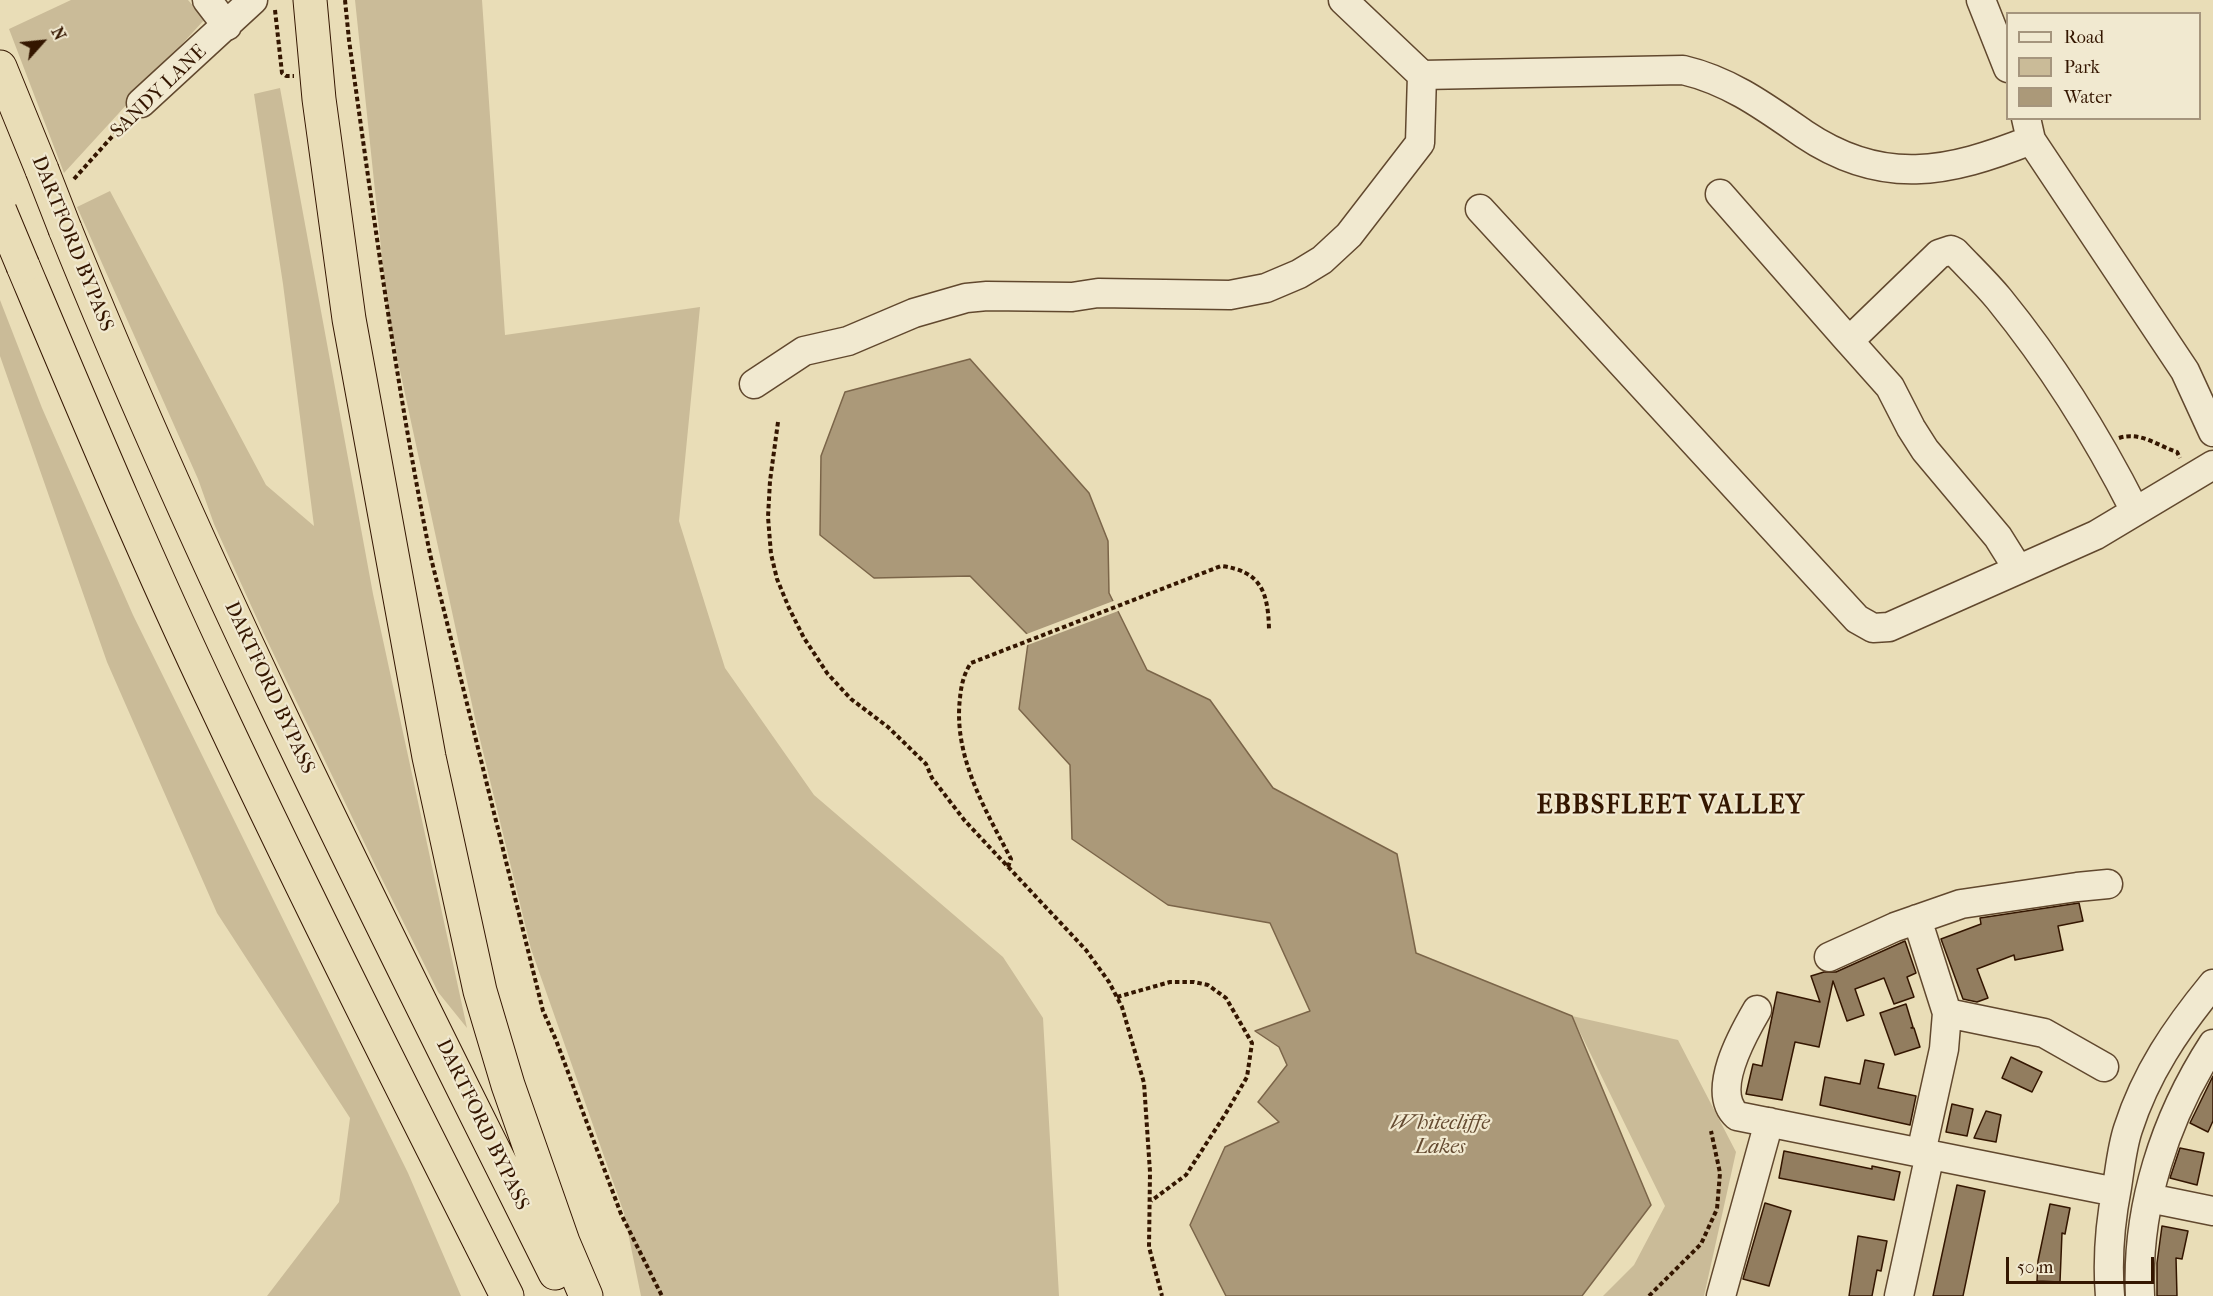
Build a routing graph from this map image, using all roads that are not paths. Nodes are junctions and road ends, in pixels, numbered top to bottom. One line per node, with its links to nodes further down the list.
1 (207, 0): 6 (street)
2 (253, 0): 6 (street, SANDY LANE)
3 (310, 0): 36 (highway)
4 (1343, 0): 9 (street)
5 (1981, 0): 7 (street)
6 (227, 26): 10 (street, SANDY LANE)
7 (2006, 65)
8 (0, 67): 35 (highway, DARTFORD BYPASS, bridge)
9 (1422, 75): 11 (street); 16 (street)
10 (141, 103)
11 (2028, 129): 17 (street)
12 (1720, 194): 15 (street)
13 (1480, 210): 20 (street)
14 (0, 211): 34 (highway, bridge)
15 (1849, 341): 19 (street); 20 (street)
16 (754, 384)
17 (2213, 432)
18 (2213, 465): 19 (street)
19 (2135, 511): 20 (street)
20 (2018, 569)
21 (2108, 884): 22 (street)
22 (1917, 919): 23 (street); 26 (street)
23 (1828, 957)
24 (2213, 984): 31 (street)
25 (1757, 1010): 29 (street)
26 (1947, 1013): 28 (street); 30 (street)
27 (2213, 1044): 32 (street)
28 (2104, 1067)
29 (1769, 1122): 30 (street); 37 (street)
30 (1925, 1154): 31 (street); 38 (street)
31 (2116, 1192): 39 (street)
32 (2149, 1198): 33 (street); 40 (street)
33 (2213, 1211)
34 (507, 1296)
35 (567, 1296)
36 (586, 1296)
37 (1721, 1296)
38 (1899, 1296)
39 (2110, 1296)
40 (2140, 1296)

